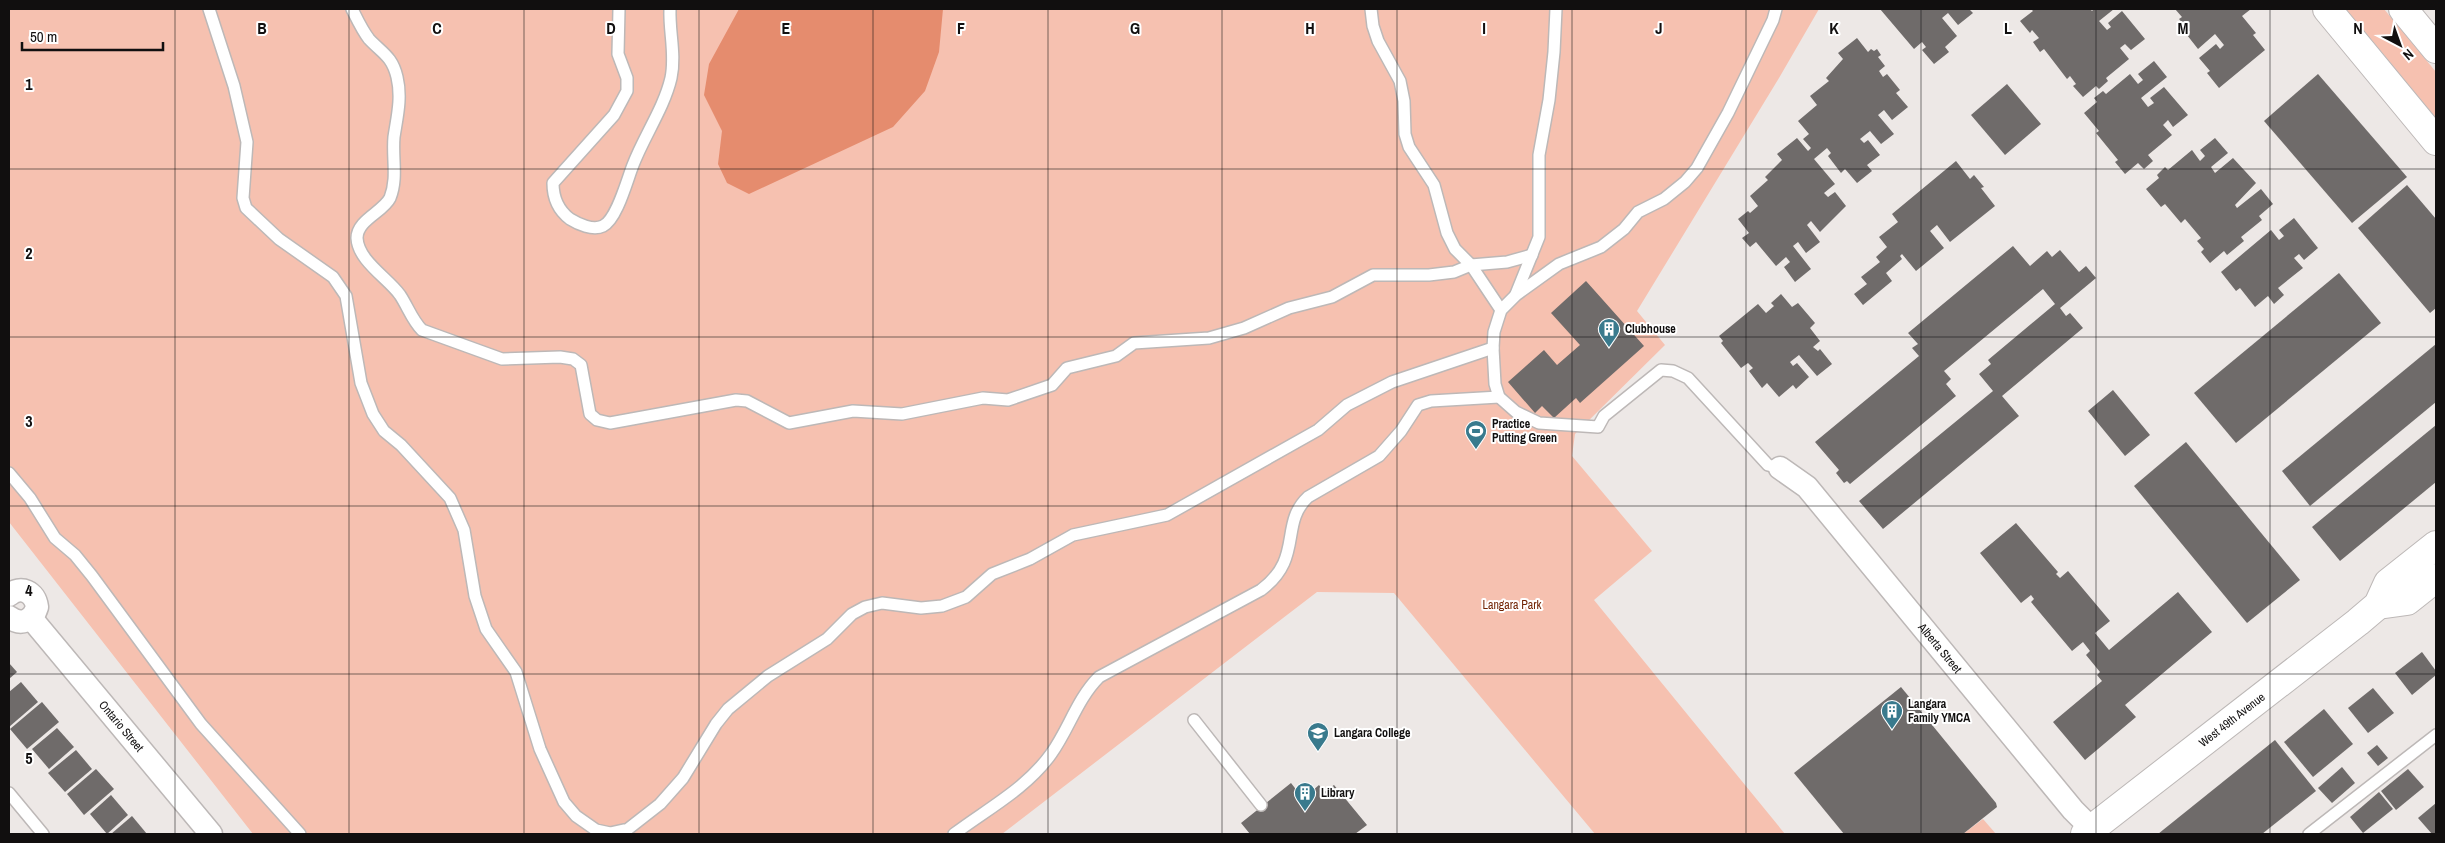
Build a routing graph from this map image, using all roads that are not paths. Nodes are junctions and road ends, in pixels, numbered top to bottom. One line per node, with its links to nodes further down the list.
1 (209, 9): 16 (lane)
2 (352, 9): 13 (lane)
3 (620, 9): 4 (lane)
4 (670, 9)
5 (1371, 9): 13 (lane)
6 (1556, 9): 12 (lane)
7 (1776, 9): 14 (lane)
8 (2327, 9): 11 (street)
9 (2403, 9): 10 (street)
10 (2436, 49)
11 (2436, 141)
12 (1532, 255): 13 (lane); 14 (lane)
13 (1471, 265): 15 (lane)
14 (1516, 295): 15 (lane)
15 (1502, 310): 16 (lane)
16 (1493, 348): 17 (lane)
17 (1499, 397): 18 (lane); 34 (lane)
18 (1780, 468): 31 (street, Alberta Street)
19 (9, 473): 33 (lane)
20 (2436, 545): 23 (street, West 49th Avenue)
21 (2436, 578): 23 (street)
22 (9, 593): 25 (street)
23 (2378, 605): 31 (street, West 49th Avenue)
24 (9, 617): 25 (street)
25 (31, 618): 30 (street, Ontario Street)
26 (1194, 720): 29 (lane)
27 (2436, 735): 35 (lane)
28 (10, 797): 32 (lane)
29 (1261, 804)
30 (201, 831)
31 (2092, 833)
32 (43, 834)
33 (300, 834)
34 (954, 834)
35 (2309, 834)

